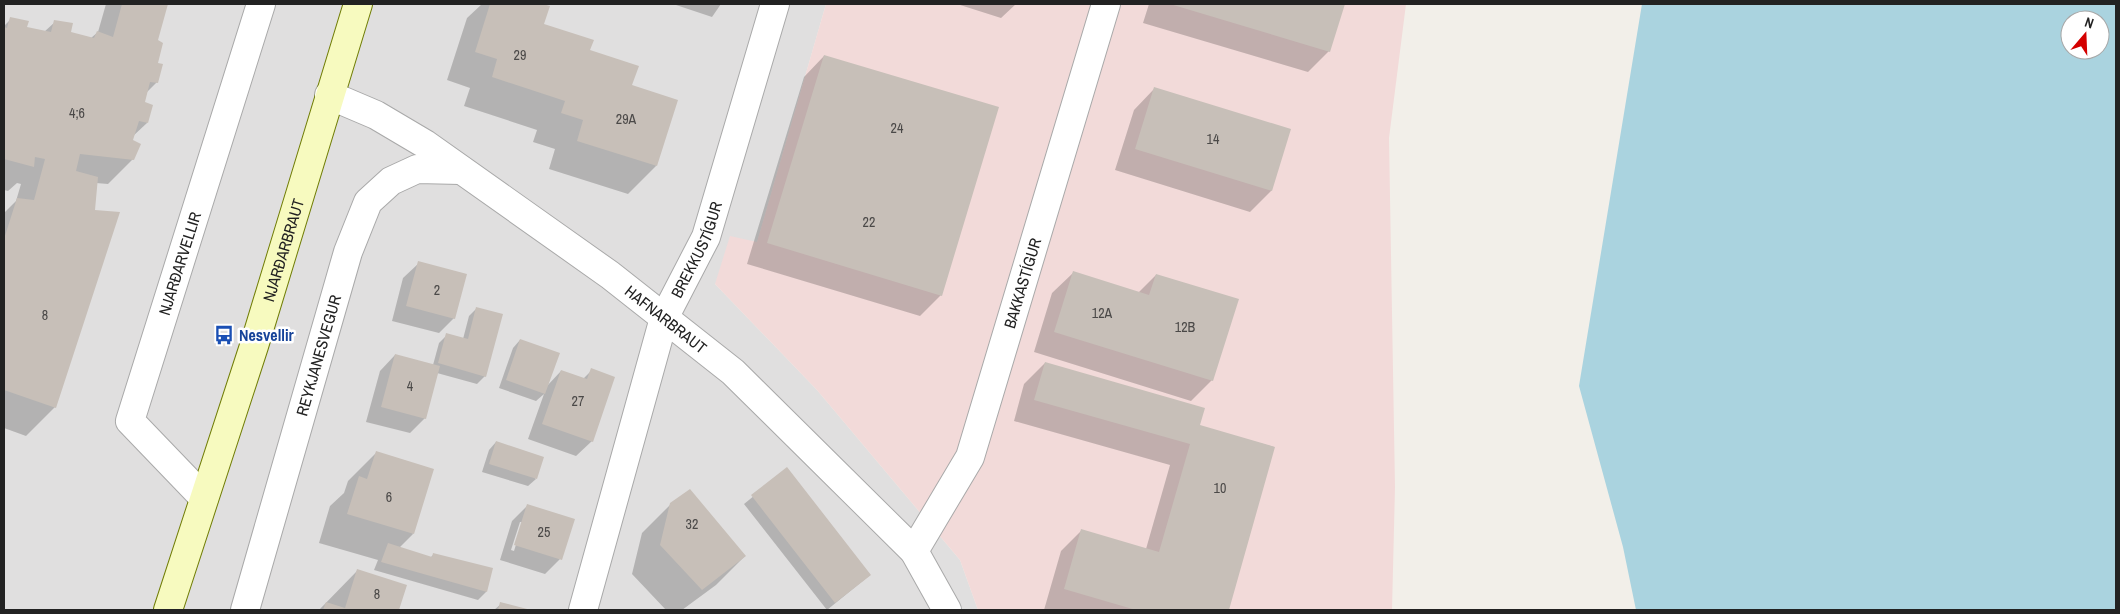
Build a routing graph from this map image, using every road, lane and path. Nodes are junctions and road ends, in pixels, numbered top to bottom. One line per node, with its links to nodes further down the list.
1 (261, 4): 8 (street, NJARÐARVELLIR)
2 (358, 4): 5 (main road, NJARÐARBRAUT)
3 (775, 4): 7 (street, BREKKUSTÍGUR)
4 (1106, 4): 9 (street, BAKKASTÍGUR)
5 (329, 95): 6 (street, HAFNARBRAUT); 8 (main road, NJARÐARBRAUT)
6 (461, 170): 7 (street, HAFNARBRAUT); 11 (street, REYKJANESVEGUR)
7 (664, 318): 9 (street, HAFNARBRAUT); 12 (street, BREKKUSTÍGUR)
8 (204, 498): 10 (main road, NJARÐARBRAUT)
9 (914, 551): 13 (street, HAFNARBRAUT)
10 (168, 610)
11 (245, 610)
12 (583, 610)
13 (947, 610)

